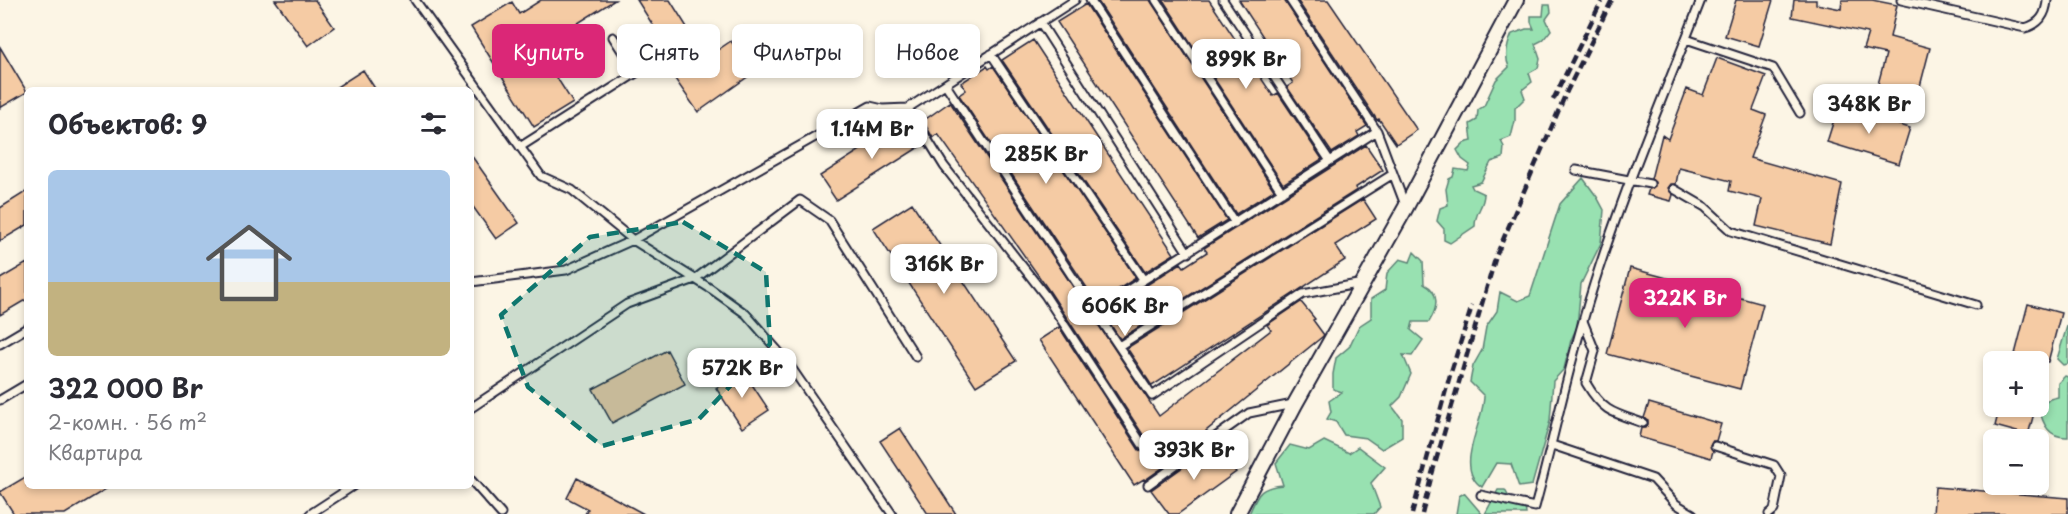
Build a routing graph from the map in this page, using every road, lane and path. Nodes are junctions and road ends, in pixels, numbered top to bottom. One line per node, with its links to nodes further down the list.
1 (415, 0): 19 (lane)
2 (1075, 0): 11 (lane)
3 (1090, 0): 28 (lane)
4 (1156, 0): 26 (lane)
5 (1223, 0): 20 (lane)
6 (1290, 0): 18 (lane)
7 (1516, 0): 27 (street)
8 (1701, 0): 13 (lane)
9 (1901, 0): 10 (lane)
10 (2047, 0)
11 (1040, 22): 14 (lane); 30 (lane)
12 (613, 37): 19 (lane)
13 (1686, 39): 17 (lane); 23 (lane)
14 (991, 54): 15 (lane); 32 (lane)
15 (946, 85): 16 (lane); 36 (lane)
16 (908, 108): 29 (lane); 49 (lane)
17 (1800, 113)
18 (1377, 131): 20 (lane); 22 (lane)
19 (520, 147): 29 (lane)
20 (1330, 161): 26 (lane)
21 (1576, 170): 23 (lane)
22 (1393, 174): 27 (lane); 40 (lane)
23 (1629, 181): 24 (lane); 37 (lane)
24 (1650, 184)
25 (1674, 189): 35 (lane)
26 (1282, 192): 28 (lane)
27 (1406, 207): 34 (street)
28 (1235, 223): 30 (lane)
29 (633, 240): 31 (lane); 33 (lane)
30 (1188, 253): 32 (lane)
31 (695, 279): 41 (lane); 45 (lane); 57 (lane)
32 (1143, 279): 36 (lane)
33 (474, 282)
34 (1364, 283): 40 (lane); 44 (street)
35 (1976, 305)
36 (1095, 311): 40 (lane)
37 (1583, 321): 46 (lane); 47 (lane)
38 (24, 330): 39 (lane)
39 (0, 344)
40 (1119, 346)
41 (916, 357)
42 (24, 386): 43 (lane)
43 (0, 400)
44 (1296, 404): 51 (lane); 58 (street)
45 (474, 406)
46 (1643, 423)
47 (1552, 445): 54 (lane); 59 (lane)
48 (1714, 446): 60 (lane)
49 (1144, 447)
50 (474, 483): 56 (lane)
51 (1148, 485)
52 (348, 489): 55 (lane)
53 (1481, 495): 54 (lane)
54 (1534, 510)
55 (310, 514)
56 (501, 514)
57 (892, 514)
58 (1237, 514)
59 (1693, 514)
60 (1769, 514)

